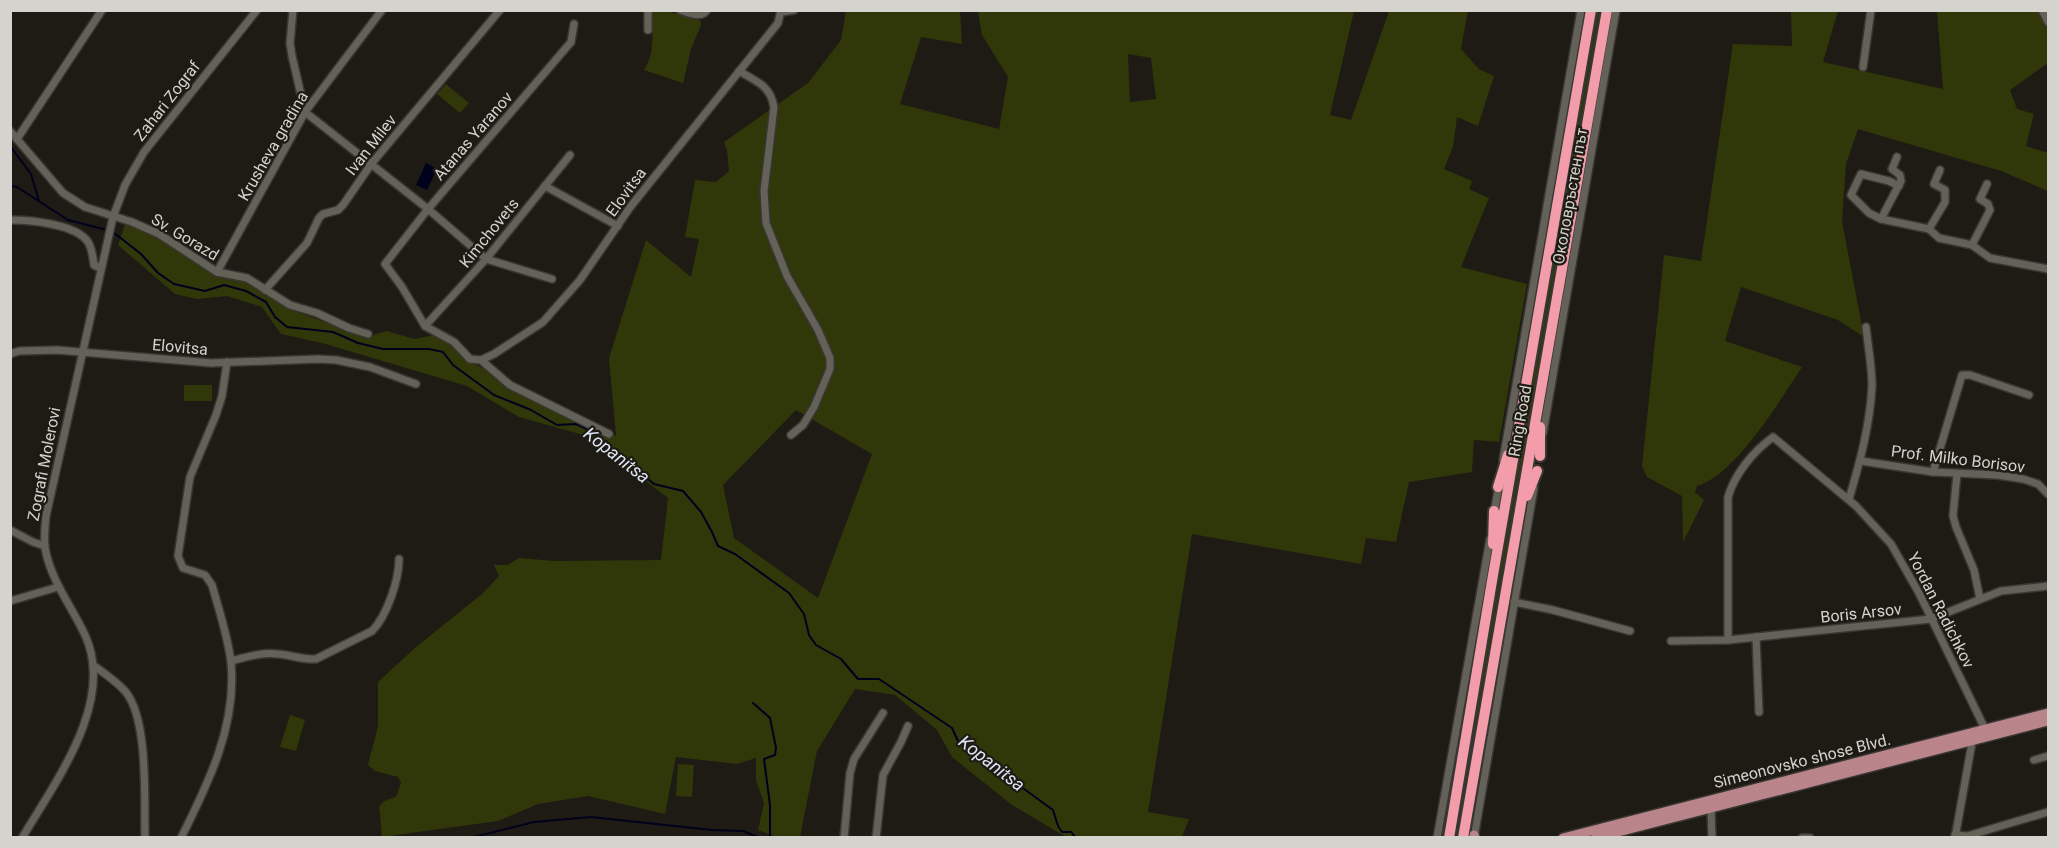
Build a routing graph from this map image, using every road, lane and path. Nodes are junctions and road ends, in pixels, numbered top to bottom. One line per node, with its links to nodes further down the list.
1 (102, 10): 24 (street)
2 (257, 10): 35 (street, Zahari Zograf)
3 (293, 10): 22 (street)
4 (382, 10): 22 (street, Krusheva gradina)
5 (500, 10): 27 (street, Ivan Milev)
6 (648, 10): 19 (street)
7 (680, 10): 8 (street)
8 (707, 10)
9 (794, 10): 16 (street)
10 (1581, 10): 63 (street)
11 (1591, 10): 55 (highway, Ring Road)
12 (1606, 10): 53 (highway, Ring Road)
13 (1616, 10): 58 (street, Околовръстен път)
14 (1871, 10): 20 (street)
15 (2042, 10): 17 (street)
16 (781, 11): 21 (street, Elovitsa)
17 (2049, 22)
18 (574, 24): 32 (street, Atanas Yaranov)
19 (648, 30)
20 (1863, 67)
21 (739, 71): 36 (street, Elovitsa); 57 (street)
22 (305, 112): 27 (street); 42 (street, Krusheva gradina)
23 (10, 131): 24 (street, Sv. Gorazd)
24 (17, 139): 35 (street, Sv. Gorazd)
25 (570, 155): 30 (street, Kimchovets)
26 (1897, 157): 31 (street)
27 (372, 163): 32 (street); 44 (street, Ivan Milev)
28 (1940, 170): 37 (street)
29 (1987, 184): 38 (street)
30 (545, 186): 36 (street); 39 (street, Kimchovets)
31 (1899, 186): 33 (street); 33 (street)
32 (428, 209): 39 (street); 45 (street, Atanas Yaranov)
33 (1881, 219): 37 (street)
34 (10, 220): 40 (street)
35 (112, 220): 40 (street, Zografi Molerovi); 42 (street, Sv. Gorazd)
36 (618, 226): 50 (street, Elovitsa)
37 (1929, 229): 38 (street)
38 (1972, 245): 41 (street)
39 (486, 259): 43 (street); 45 (street, Kimchovets)
40 (100, 268): 48 (street, Zografi Molerovi)
41 (2049, 269)
42 (218, 272): 44 (street, Sv. Gorazd)
43 (552, 279)
44 (265, 290): 47 (street, Sv. Gorazd)
45 (425, 326): 50 (street)
46 (1866, 327): 59 (street)
47 (368, 334)
48 (81, 352): 49 (street, Elovitsa); 51 (street, Elovitsa); 69 (street, Zografi Molerovi)
49 (10, 354)
50 (481, 360): 56 (street)
51 (227, 362): 52 (street, Elovitsa); 82 (street)
52 (416, 384)
53 (1540, 394): 58 (highway); 67 (highway, Ring Road)
54 (2029, 395): 61 (street)
55 (1522, 409): 63 (highway); 71 (highway, Ring Road)
56 (609, 434)
57 (791, 435)
58 (1540, 456): 60 (street, Околовръстен път)
59 (1861, 461): 61 (street, Prof. Milko Borisov); 65 (street)
60 (1537, 471): 67 (highway); 76 (street, Околовръстен път)
61 (1933, 472): 62 (street, Prof. Milko Borisov)
62 (1957, 474): 64 (street, Prof. Milko Borisov); 74 (street)
63 (1498, 487): 66 (street)
64 (2049, 494)
65 (1849, 499): 77 (street, Yordan Radichkov); 80 (street, Yordan Radichkov)
66 (1494, 511): 71 (highway); 104 (street)
67 (1518, 519): 97 (highway, Ring Road)
68 (10, 530): 69 (street)
69 (45, 546): 73 (street, Zografi Molerovi)
70 (399, 559): 82 (street)
71 (1492, 581): 96 (highway, Ring Road)
72 (2049, 586): 74 (street, Boris Arsov)
73 (58, 587): 75 (street); 83 (street, Zografi Molerovi)
74 (1980, 599): 77 (street, Boris Arsov)
75 (10, 601)
76 (1514, 602): 78 (street); 97 (street, Околовръстен път)
77 (1931, 619): 79 (street, Boris Arsov); 89 (street, Yordan Radichkov)
78 (1630, 631)
79 (1756, 637): 80 (street, Boris Arsov); 85 (street)
80 (1728, 640): 81 (street, Boris Arsov)
81 (1671, 641)
82 (231, 661): 101 (street)
83 (93, 665): 99 (street, Zografi Molerovi); 100 (street)
84 (883, 712): 102 (street)
85 (1759, 712)
86 (2049, 713): 89 (main road, Simeonovsko shose Blvd.)
87 (2049, 721): 89 (main road, Simeonovsko shose Blvd.)
88 (908, 726): 103 (street)
89 (1987, 733): 90 (main road, Simeonovsko shose Blvd.)
90 (1973, 736): 93 (main road, Simeonovsko shose Blvd.); 98 (street); 105 (main road, Simeonovsko shose Blvd.)
91 (2049, 756): 92 (street)
92 (2034, 760)
93 (1711, 809): 95 (main road, Simeonovsko shose Blvd.); 107 (street)
94 (2049, 812): 98 (street)
95 (1611, 835): 106 (main road, Simeonovsko shose Blvd.)
96 (1450, 836)
97 (1470, 836)
98 (1955, 836)
99 (22, 837)
100 (145, 837)
101 (181, 837)
102 (844, 837)
103 (876, 837)
104 (1437, 837)
105 (1563, 837)
106 (1595, 837)
107 (1712, 837)
108 (1802, 837): 109 (street)
109 (1810, 837)

